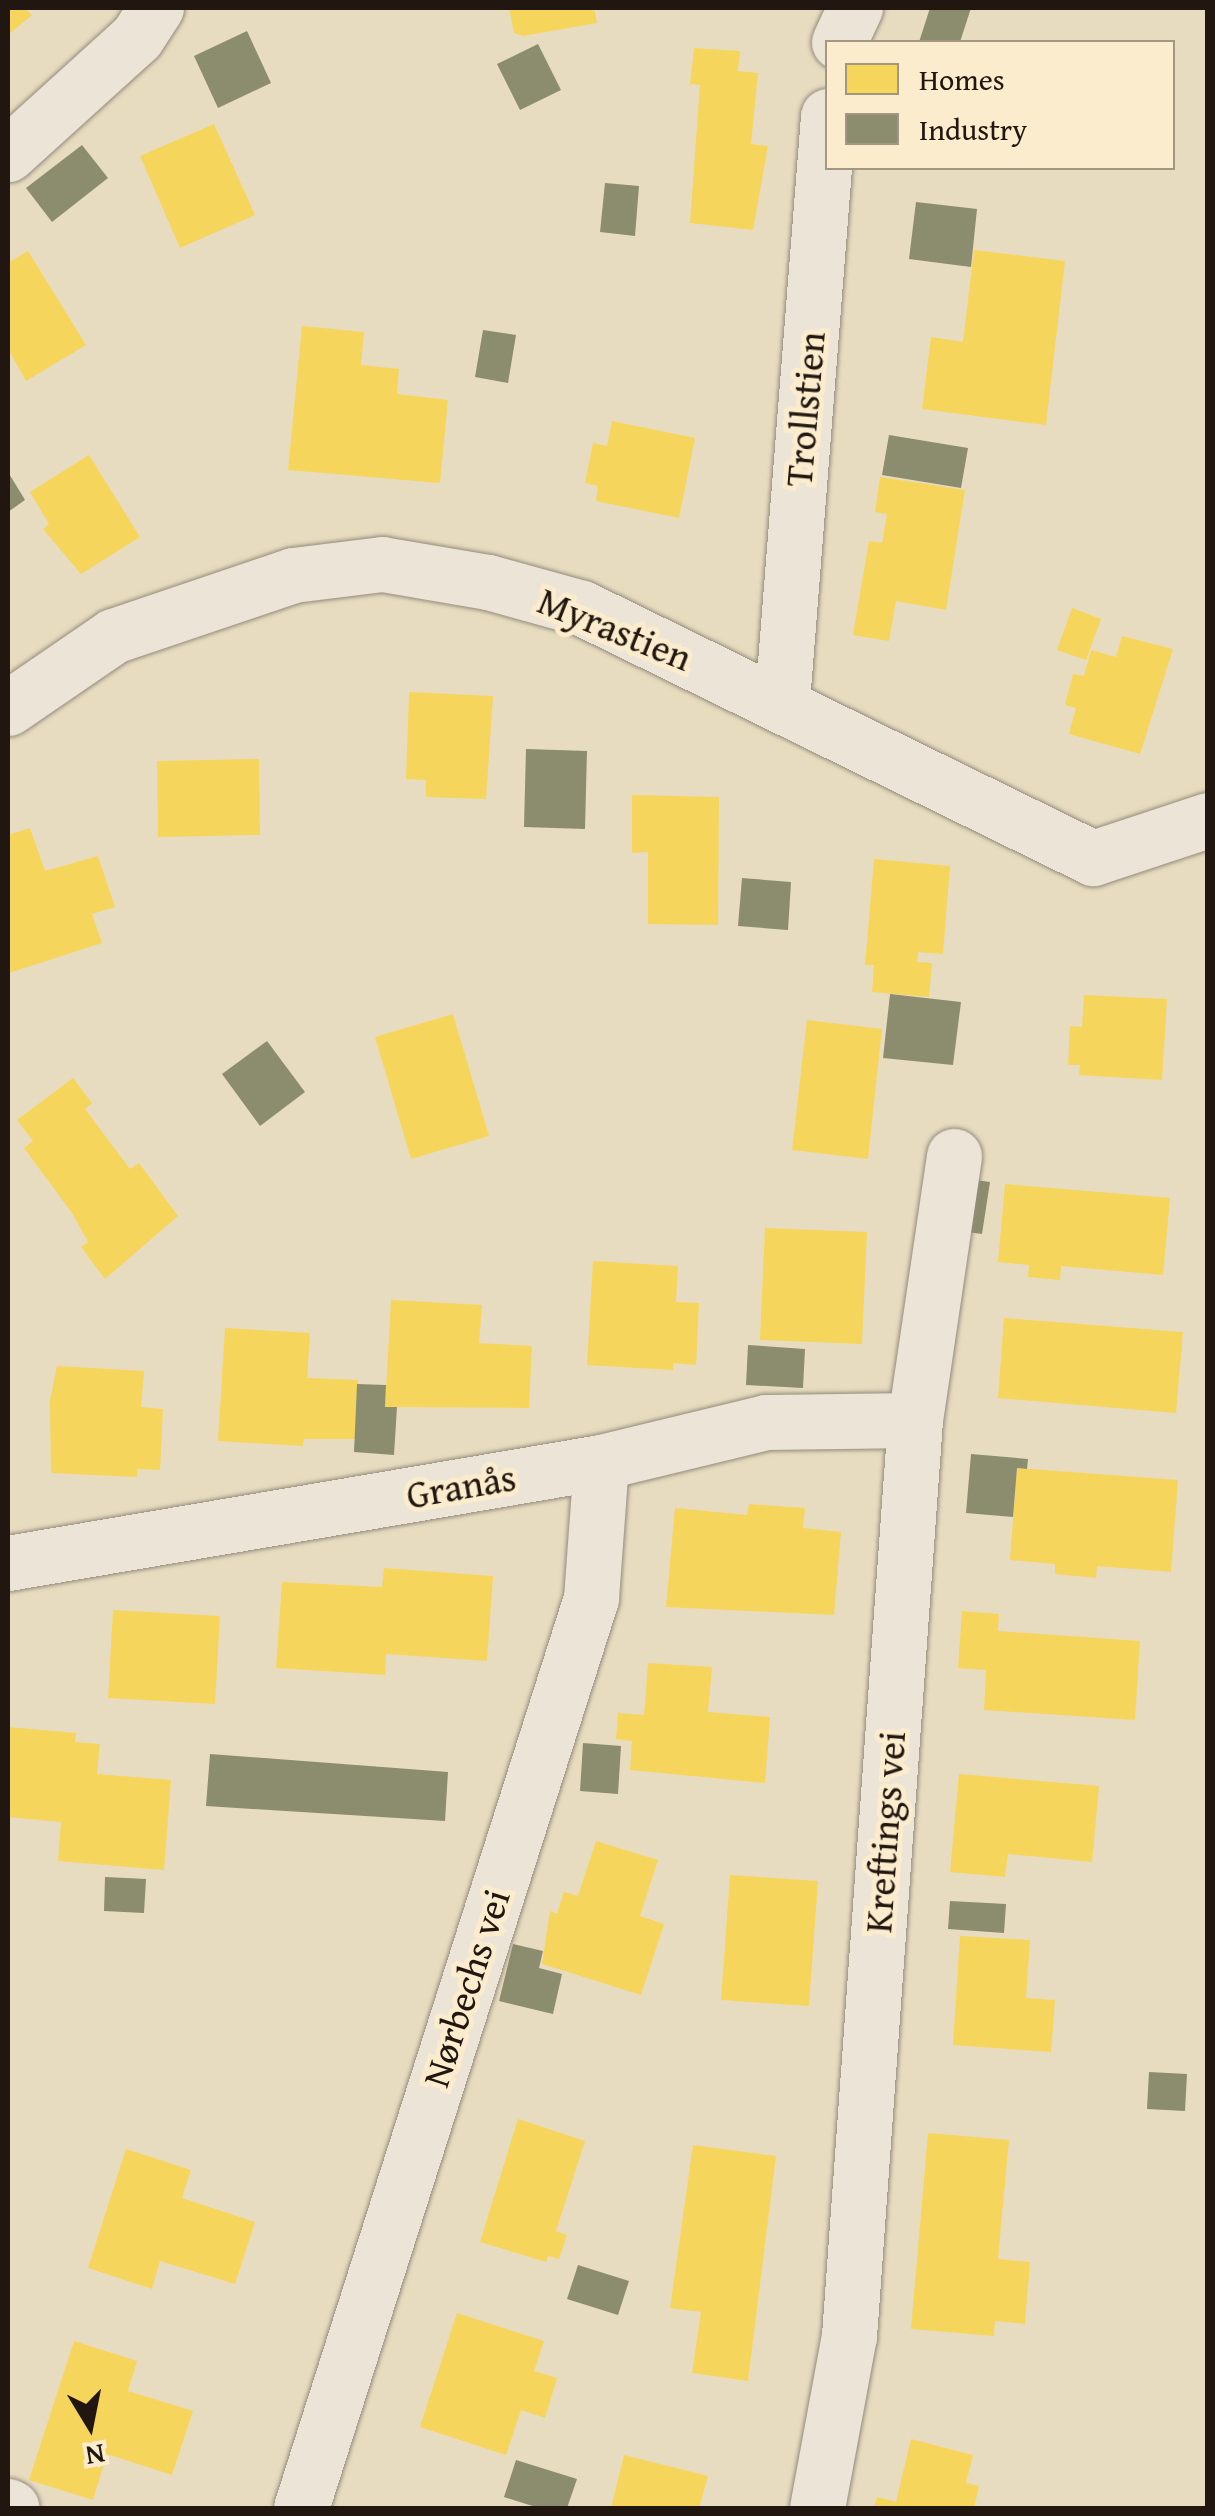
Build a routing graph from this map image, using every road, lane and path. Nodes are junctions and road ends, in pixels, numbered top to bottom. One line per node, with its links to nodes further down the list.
1 (156, 8): 4 (street)
2 (855, 8): 3 (street)
3 (839, 40)
4 (8, 154)
5 (825, 154): 6 (street, Trollstien)
6 (782, 701): 7 (street, Myrastien); 8 (street, Myrastien)
7 (8, 708)
8 (1208, 820)
9 (954, 1156): 10 (street, Kreftings vei)
10 (915, 1420): 11 (street, Granås); 14 (street, Kreftings vei)
11 (601, 1462): 12 (street, Granås); 13 (street, Nørbechs vei)
12 (8, 1564)
13 (301, 2508)
14 (817, 2508)

